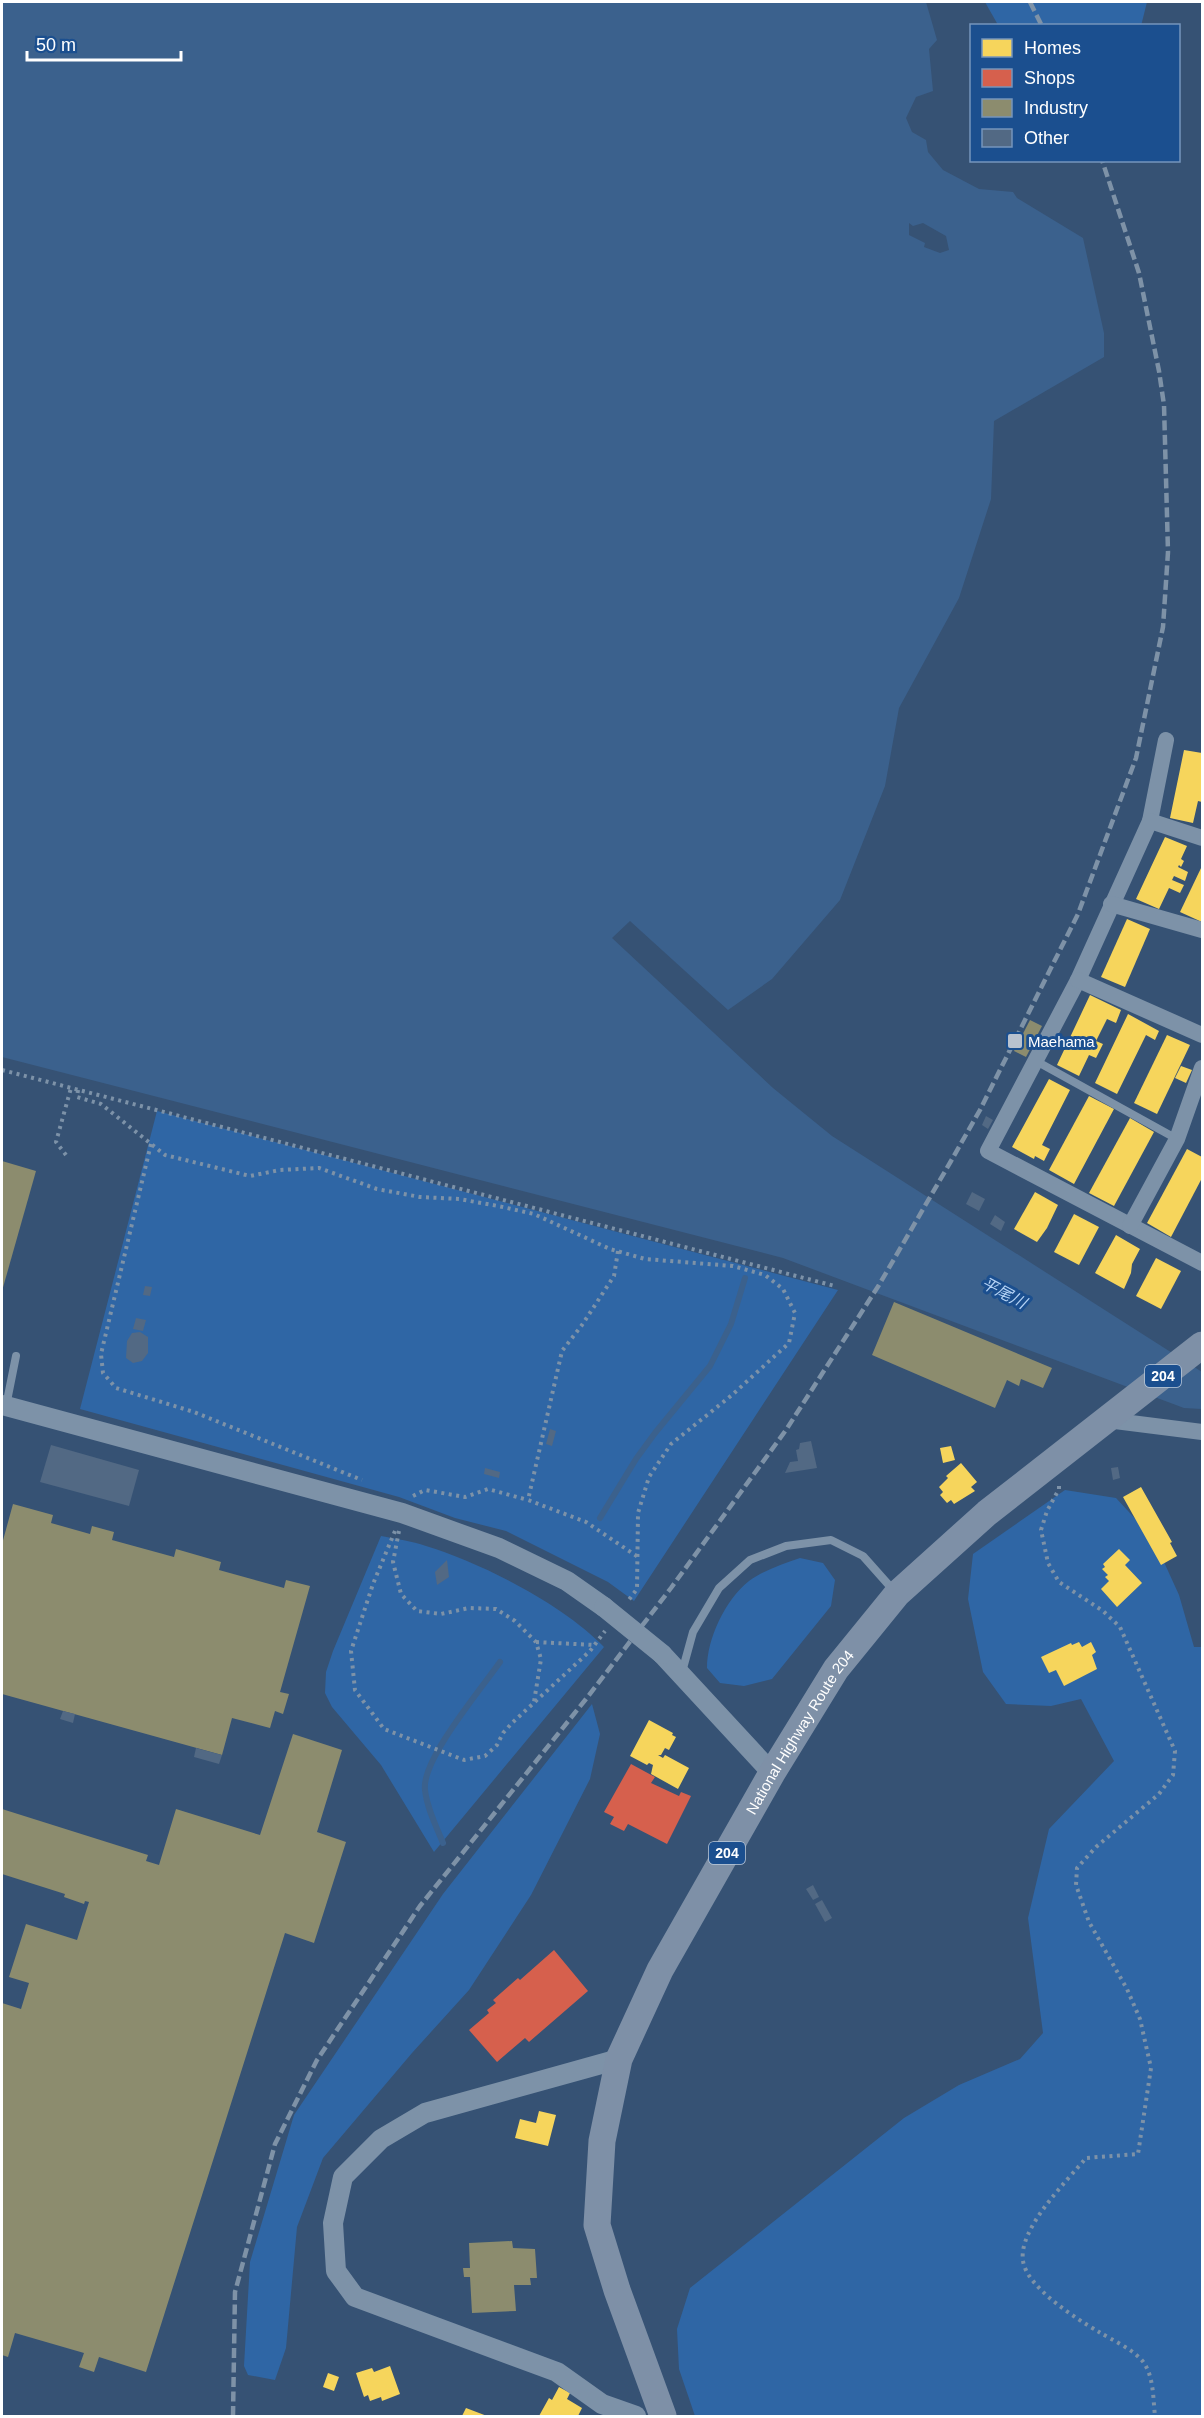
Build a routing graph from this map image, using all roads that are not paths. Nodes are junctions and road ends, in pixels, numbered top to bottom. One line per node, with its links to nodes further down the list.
1 (1166, 740): 2 (street)
2 (1150, 821): 3 (street); 4 (street)
3 (1203, 838)
4 (1111, 904): 5 (street); 6 (street)
5 (1203, 930)
6 (1078, 980): 7 (street); 8 (street)
7 (1203, 1035)
8 (1036, 1061): 10 (lane); 11 (street)
9 (1203, 1068): 10 (street)
10 (1177, 1139): 11 (street)
11 (1130, 1226): 12 (street)
12 (1203, 1263)
13 (1203, 1345): 16 (highway, National Highway Route 204 / 204)
14 (16, 1356): 15 (lane)
15 (4, 1406): 19 (street, bridge)
16 (1115, 1413): 17 (street); 18 (highway, National Highway Route 204 / 204)
17 (1203, 1432)
18 (897, 1594): 19 (lane); 20 (highway, National Highway Route 204 / 204)
19 (681, 1674): 20 (street)
20 (772, 1773): 21 (highway, National Highway Route 204 / 204)
21 (619, 2059): 22 (street); 23 (highway, National Highway Route 204 / 204)
22 (636, 2416)
23 (663, 2416)

